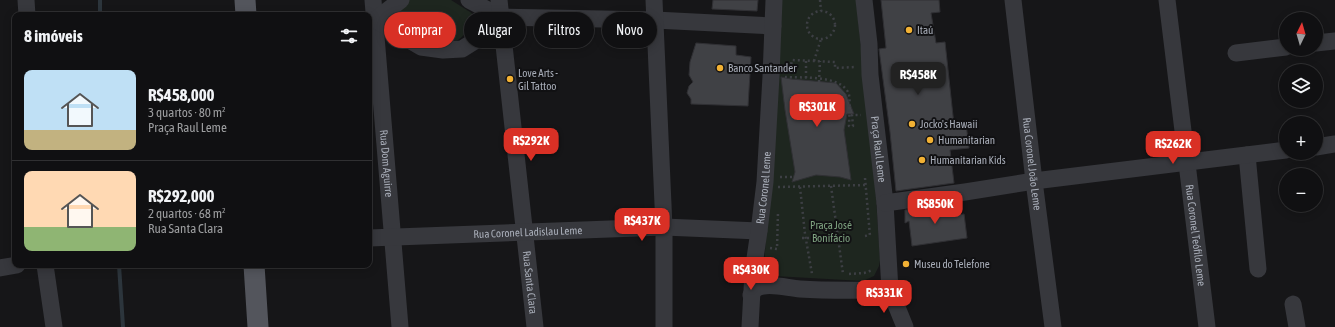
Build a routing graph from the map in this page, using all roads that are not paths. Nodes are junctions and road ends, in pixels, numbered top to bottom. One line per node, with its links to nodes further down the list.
1 (26, 0): 12 (street)
2 (245, 0): 13 (main road)
3 (373, 0): 19 (street, Rua Dom Aguirre)
4 (401, 0): 19 (street)
5 (469, 0): 14 (street)
6 (499, 0): 15 (street, Rua Santa Clara)
7 (654, 0): 16 (street)
8 (774, 0): 21 (street, Rua Coronel Leme)
9 (864, 0): 35 (street, Praça Raul Leme)
10 (1013, 0): 34 (street, Rua Coronel João Leme)
11 (1167, 0): 33 (street, Rua Coronel Teófilo Leme)
12 (27, 12)
13 (246, 12)
14 (492, 12)
15 (501, 12)
16 (655, 12)
17 (526, 17): 18 (street)
18 (602, 19)
19 (372, 20): 24 (street); 39 (street, Rua Dom Aguirre)
20 (657, 20): 21 (street)
21 (773, 26): 38 (street, Rua Coronel Leme)
22 (1335, 41): 23 (street)
23 (1323, 42)
24 (464, 48)
25 (505, 48): 37 (street, Rua Santa Clara)
26 (656, 48): 36 (street)
27 (1279, 48): 28 (street)
28 (1236, 53)
29 (1335, 144): 30 (street)
30 (1323, 146)
31 (1279, 151): 32 (street)
32 (1247, 155): 33 (street); 45 (street)
33 (1187, 163): 34 (street); 59 (street, Rua Coronel Teófilo Leme)
34 (1034, 180): 35 (street); 58 (street, Rua Coronel João Leme)
35 (885, 203): 48 (street)
36 (664, 227): 37 (street, Rua Coronel Ladislau Leme); 38 (street, Rua Coronel Ladislau Leme); 55 (street)
37 (524, 231): 39 (street, Rua Coronel Ladislau Leme); 54 (street, Rua Santa Clara)
38 (759, 231): 46 (street, Rua Coronel Leme)
39 (392, 236): 40 (street, Rua Coronel Ladislau Leme); 53 (street, Rua Dom Aguirre)
40 (372, 238)
41 (12, 266): 42 (street)
42 (0, 268)
43 (45, 268): 51 (street)
44 (254, 268): 52 (main road)
45 (1258, 269)
46 (753, 272): 47 (street); 49 (street, Rua Coronel Leme)
47 (769, 285): 48 (street); 49 (street)
48 (890, 290): 57 (street)
49 (751, 295): 56 (street, Rua Coronel Leme)
50 (1293, 304): 60 (street)
51 (54, 327)
52 (258, 327)
53 (400, 327)
54 (535, 327)
55 (664, 327)
56 (750, 327)
57 (905, 327)
58 (1053, 327)
59 (1207, 327)
60 (1297, 327)

